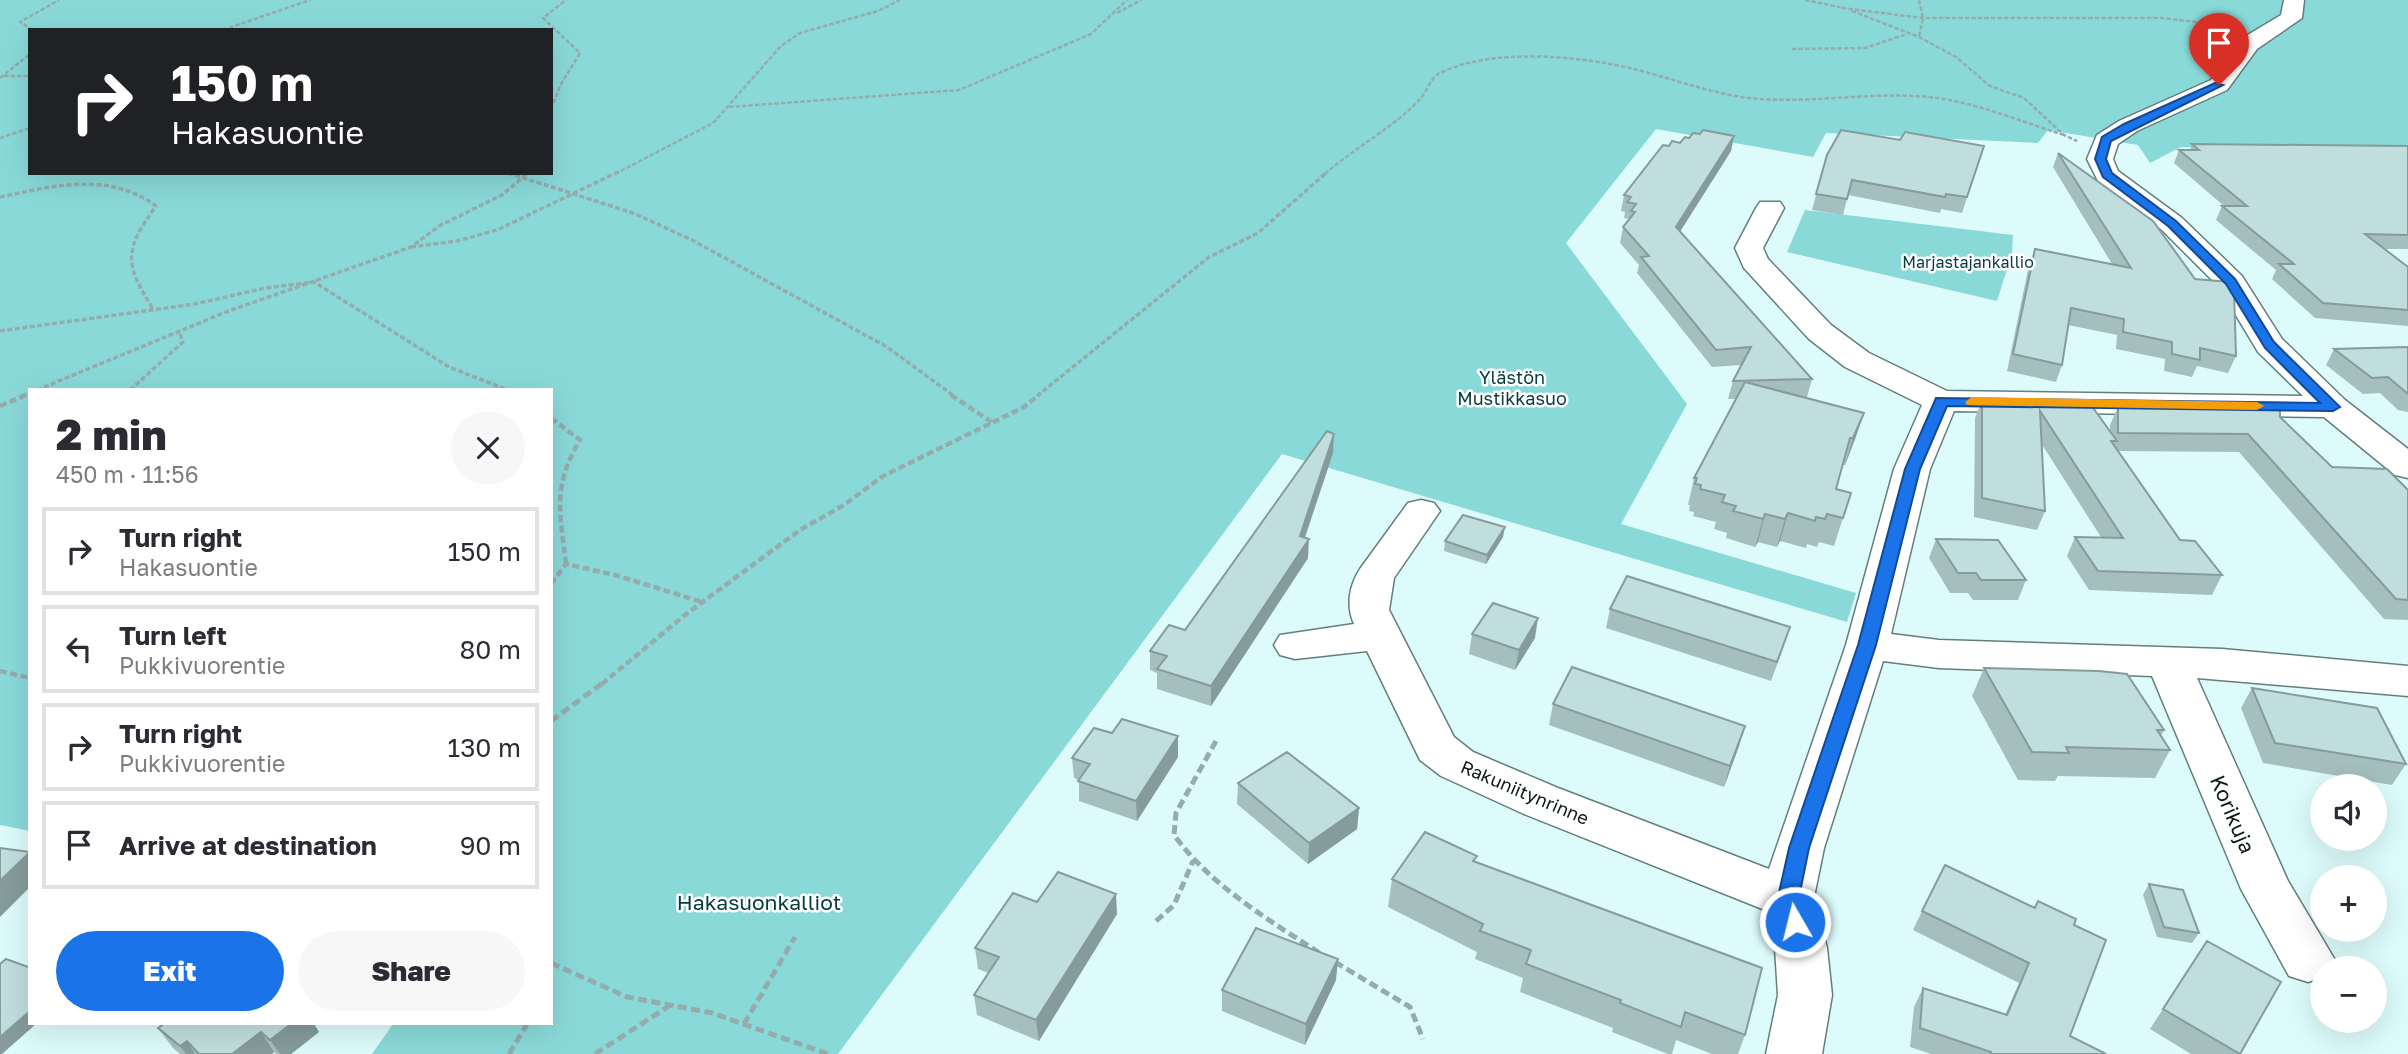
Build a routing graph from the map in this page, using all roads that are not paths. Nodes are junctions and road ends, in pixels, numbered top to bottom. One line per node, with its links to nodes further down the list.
1 (2294, 0): 4 (street)
2 (1770, 208): 3 (street)
3 (1941, 401): 4 (street); 9 (street)
4 (2333, 407): 5 (street)
5 (2408, 467)
6 (1421, 511): 7 (street, Rakuniitynrinne)
7 (1380, 635): 8 (street); 12 (street, Rakuniitynrinne)
8 (1296, 645)
9 (1867, 645): 10 (street); 12 (street)
10 (2168, 662): 11 (street); 13 (street, Korikuja)
11 (2408, 681)
12 (1788, 897): 14 (street)
13 (2308, 960)
14 (1794, 1054)

